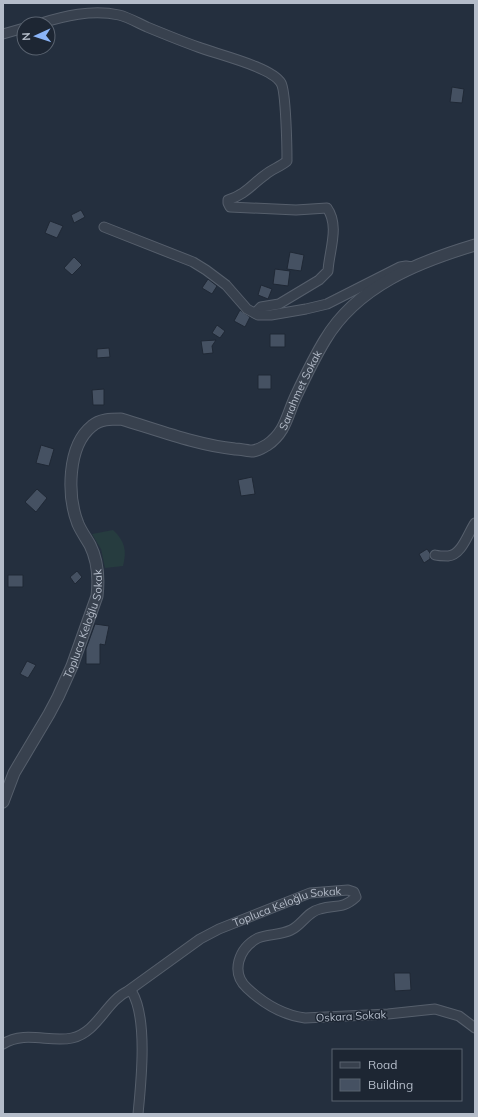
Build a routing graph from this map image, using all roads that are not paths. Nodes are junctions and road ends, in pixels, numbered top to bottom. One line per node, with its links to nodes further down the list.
1 (56, 20): 7 (street)
2 (16, 30): 3 (street)
3 (3, 34)
4 (104, 227): 7 (street)
5 (475, 245): 6 (street, Sarıahmet Sokak)
6 (412, 267): 7 (street); 8 (street, Sarıahmet Sokak)
7 (255, 313)
8 (100, 422): 11 (street, Topluca Keloğlu Sokak)
9 (475, 523): 10 (street)
10 (435, 555)
11 (3, 802)
12 (238, 975): 13 (street, Topluca Keloğlu Sokak); 14 (street, Oskara Sokak)
13 (128, 991): 15 (street, Topluca Keloğlu Sokak); 16 (street)
14 (475, 1028)
15 (3, 1044)
16 (138, 1114)

